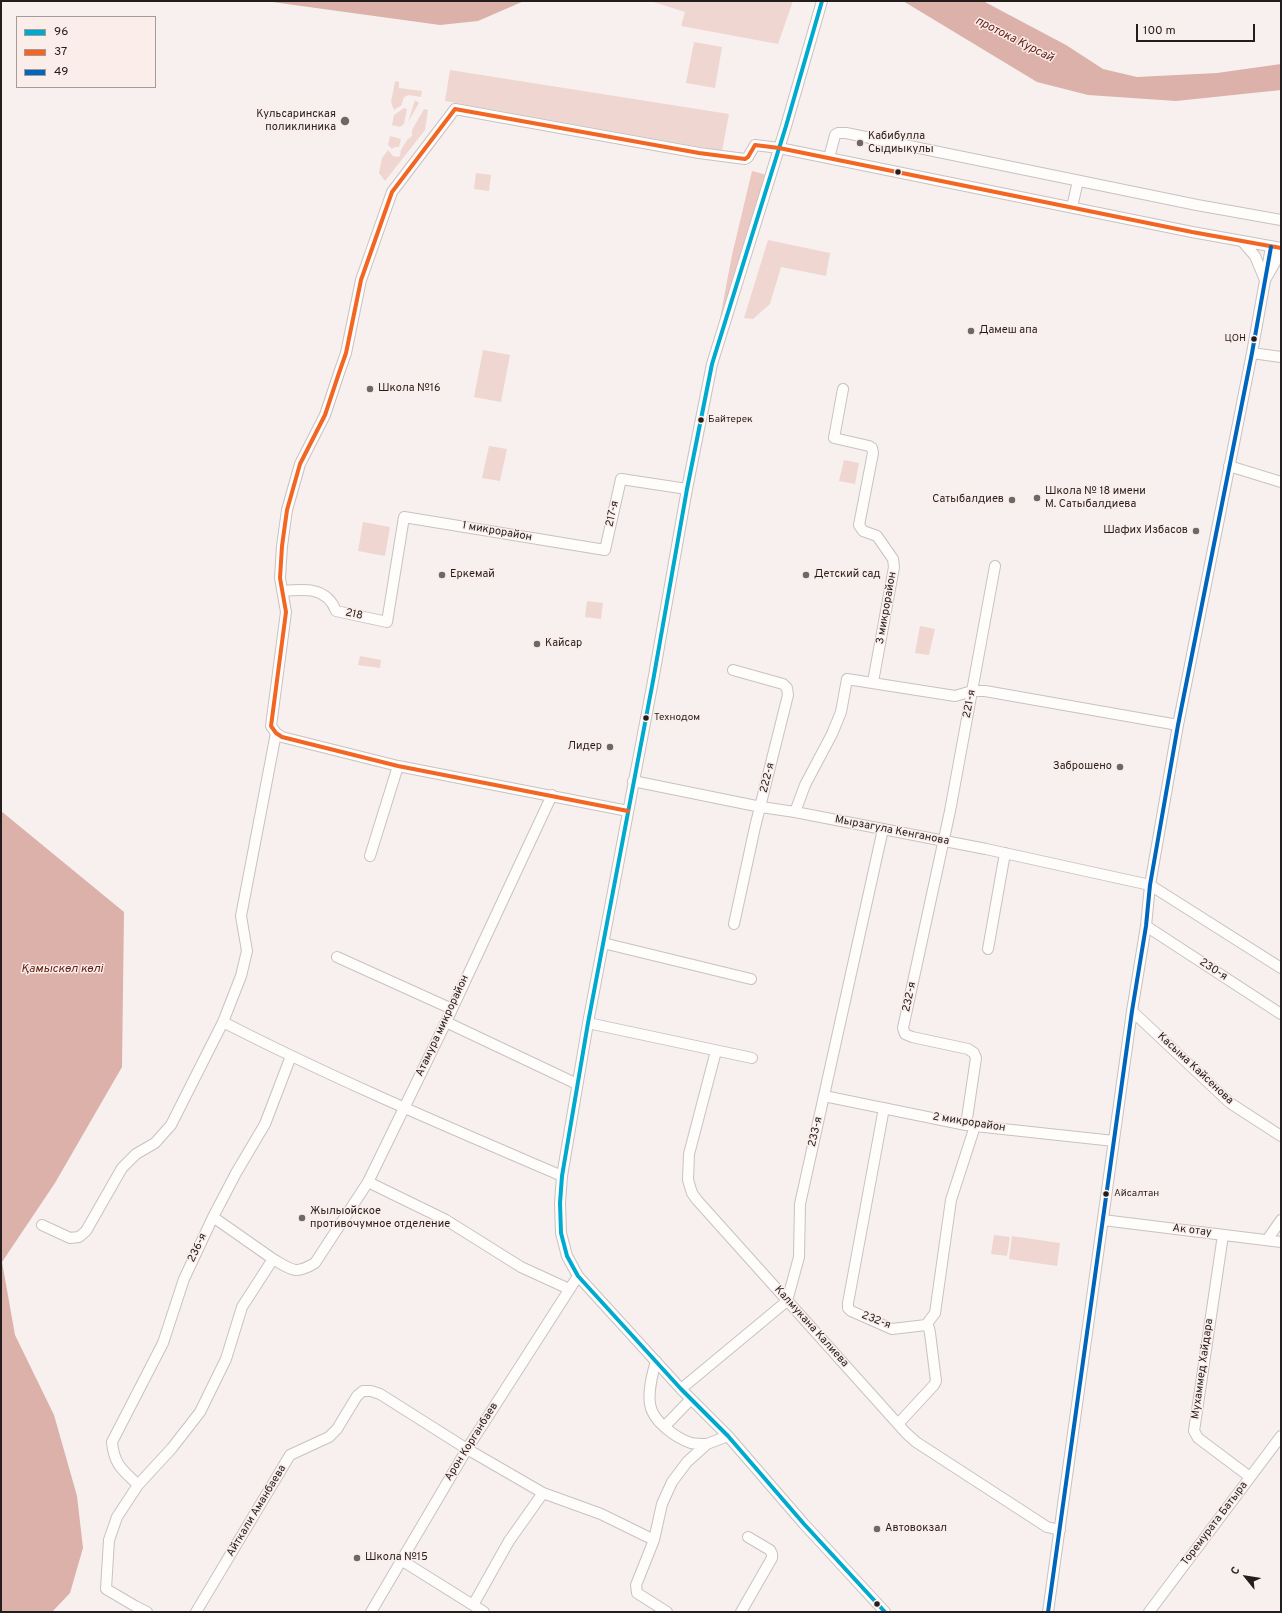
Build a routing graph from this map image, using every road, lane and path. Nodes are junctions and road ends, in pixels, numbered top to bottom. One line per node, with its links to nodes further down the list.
1 (822, 1): 2 (street)
2 (779, 148): 3 (street); 16 (street); 19 (street)
3 (829, 158): 4 (street); 5 (street)
4 (1078, 181): 5 (street); 6 (street)
5 (1072, 207): 7 (street)
6 (1281, 220)
7 (1243, 242): 8 (street); 10 (street)
8 (1276, 248): 10 (street)
9 (1281, 252): 10 (street)
10 (1265, 280): 11 (street)
11 (1252, 354): 12 (street); 14 (street)
12 (1281, 357)
13 (843, 389): 22 (street, 3 микрорайон)
14 (1230, 466): 15 (street); 24 (street)
15 (1281, 482)
16 (687, 489): 17 (street, 217-я); 27 (street)
17 (605, 550): 20 (street, 1 микрорайон)
18 (995, 566): 23 (street, 221-я)
19 (283, 591): 20 (street, 218); 25 (street)
20 (387, 622)
21 (733, 670): 29 (street, 222-я)
22 (874, 682): 23 (street); 31 (street)
23 (972, 692): 24 (street); 33 (street, 221-я)
24 (1178, 725): 36 (street)
25 (276, 733): 26 (street); 47 (street)
26 (398, 766): 28 (street); 35 (street)
27 (633, 781): 29 (street, Мырзагула Кенганова); 30 (street)
28 (552, 795): 30 (street); 44 (street, Атамура микрорайон)
29 (761, 807): 31 (street, Мырзагула Кенганова); 37 (street, 222-я)
30 (628, 811): 39 (street)
31 (795, 812): 32 (street, Мырзагула Кенганова)
32 (883, 829): 33 (street, Мырзагула Кенганова); 54 (street, 233-я)
33 (943, 841): 34 (street, Мырзагула Кенганова); 57 (street, 232-я)
34 (1005, 853): 36 (street, Мырзагула Кенганова); 40 (street)
35 (370, 856)
36 (1150, 885): 38 (street); 42 (street)
37 (734, 924)
38 (1146, 926): 45 (street); 46 (street, 230-я)
39 (603, 943): 43 (street); 49 (street)
40 (988, 949)
41 (337, 957): 44 (street)
42 (1281, 968)
43 (750, 979)
44 (452, 1009): 48 (street, Атамура микрорайон)
45 (1132, 1011): 58 (street, Касыма Кайсенова); 59 (street)
46 (1281, 1014)
47 (223, 1022): 51 (street); 65 (street)
48 (446, 1022): 53 (street); 56 (street, Атамура микрорайон)
49 (588, 1023): 50 (street); 53 (street)
50 (716, 1051): 52 (street); 72 (street, Калмукана Калиева)
51 (291, 1056): 56 (street); 62 (street, 236-я)
52 (752, 1058)
53 (577, 1084): 60 (street)
54 (824, 1096): 55 (street, 2 микрорайон); 72 (street, 233-я)
55 (884, 1108): 57 (street, 2 микрорайон); 73 (street, 232-я)
56 (404, 1109): 60 (street); 61 (street, Атамура микрорайон)
57 (971, 1125): 59 (street, 2 микрорайон); 73 (street, 232-я)
58 (1281, 1136)
59 (1114, 1141): 63 (street)
60 (562, 1176): 70 (street)
61 (368, 1182): 69 (street, Атамура микрорайон); 71 (street)
62 (213, 1217): 69 (street, Атамура микрорайон); 84 (street, 236-я)
63 (1103, 1220): 66 (street, Ак отау); 86 (street)
64 (1281, 1220): 67 (street)
65 (42, 1225)
66 (1223, 1235): 67 (street, Ак отау); 83 (street, Мухаммед Хайдара)
67 (1267, 1240): 68 (street, Ак отау)
68 (1281, 1242)
69 (273, 1259): 84 (street)
70 (578, 1276): 71 (street, Арон Корганбаев); 74 (street)
71 (569, 1289): 82 (street, Арон Корганбаев)
72 (787, 1301): 75 (street); 77 (street, Калмукана Калиева)
73 (926, 1325): 77 (street)
74 (656, 1361): 75 (street); 78 (street)
75 (681, 1388): 76 (street)
76 (691, 1399): 78 (street); 79 (street)
77 (898, 1424): 86 (street, Калмукана Калиева)
78 (665, 1426): 81 (street)
79 (728, 1436): 81 (street); 97 (street)
80 (1281, 1436): 83 (street, Торемурата Батыра)
81 (707, 1444): 88 (street)
82 (467, 1449): 85 (street); 89 (street, Арон Корганбаев); 92 (street, Айткали Аманбаева)
83 (1250, 1477): 99 (street, Торемурата Батыра)
84 (138, 1485): 91 (street)
85 (543, 1493): 88 (street); 90 (street)
86 (1060, 1530): 98 (street)
87 (748, 1537): 96 (street)
88 (654, 1540): 95 (street)
89 (401, 1560): 90 (street); 93 (street, Арон Корганбаев)
90 (473, 1605): 94 (street)
91 (148, 1612)
92 (196, 1612)
93 (372, 1612)
94 (484, 1612)
95 (667, 1612)
96 (741, 1612)
97 (885, 1612)
98 (1048, 1612)
99 (1149, 1612)

